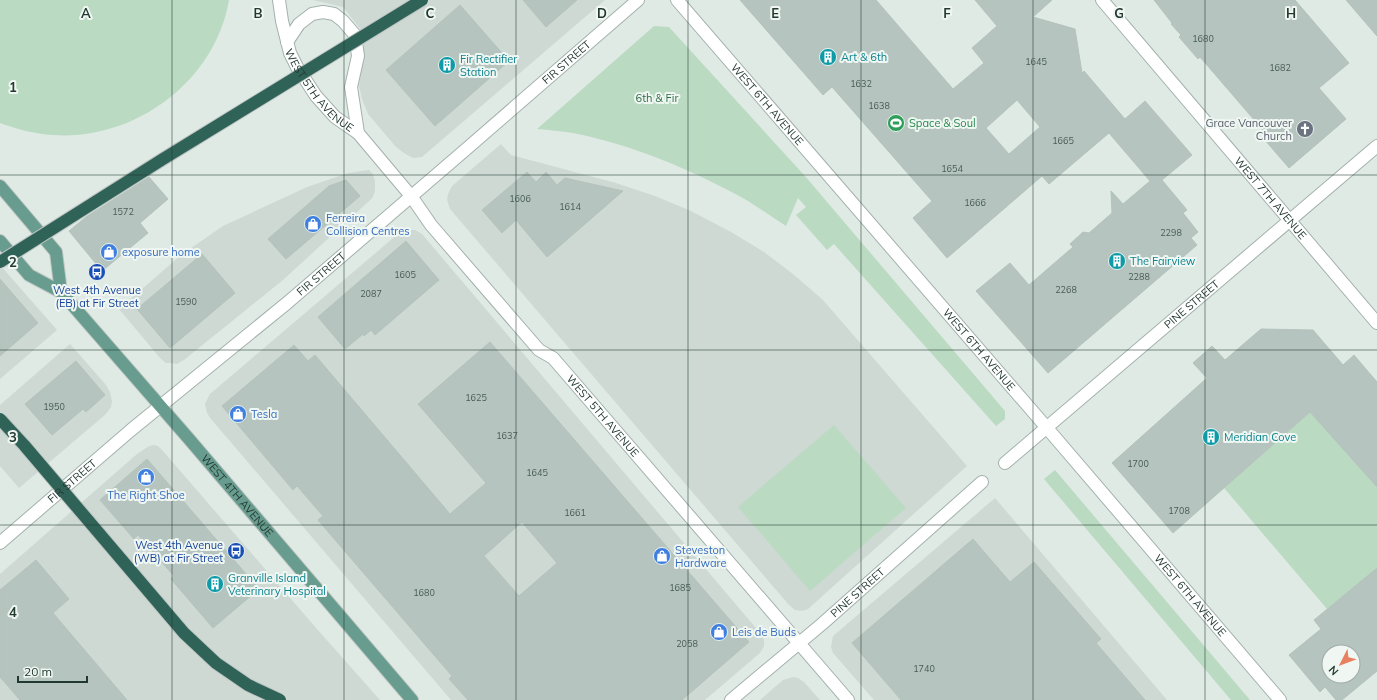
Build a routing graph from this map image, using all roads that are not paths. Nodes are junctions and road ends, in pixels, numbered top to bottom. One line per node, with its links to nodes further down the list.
1 (279, 0): 6 (street, WEST 5TH AVENUE)
2 (422, 0): 13 (highway, bridge)
3 (638, 0): 10 (street, FIR STREET)
4 (677, 0): 18 (street, WEST 6TH AVENUE)
5 (1102, 0): 11 (street, WEST 7TH AVENUE)
6 (287, 42): 7 (street, WEST 5TH AVENUE); 7 (street, WEST 5TH AVENUE)
7 (358, 133): 10 (street, WEST 5TH AVENUE)
8 (1377, 146): 11 (street, PINE STREET)
9 (0, 186): 14 (main road)
10 (411, 196): 16 (street, FIR STREET); 22 (street, WEST 5TH AVENUE)
11 (1290, 220): 15 (street, WEST 7TH AVENUE); 18 (street, PINE STREET)
12 (0, 241): 14 (main road, WEST 4TH AVENUE)
13 (0, 262)
14 (61, 292): 16 (main road, WEST 4TH AVENUE)
15 (1377, 323)
16 (160, 406): 21 (street, FIR STREET); 24 (main road, WEST 4TH AVENUE)
17 (0, 419): 23 (highway, bridge)
18 (1047, 428): 19 (street, PINE STREET); 27 (street, WEST 6TH AVENUE)
19 (1005, 463)
20 (982, 482): 22 (street, PINE STREET)
21 (0, 543)
22 (798, 643): 25 (street, PINE STREET); 26 (street, WEST 5TH AVENUE)
23 (280, 700)
24 (412, 700)
25 (731, 700)
26 (848, 700)
27 (1280, 700)

